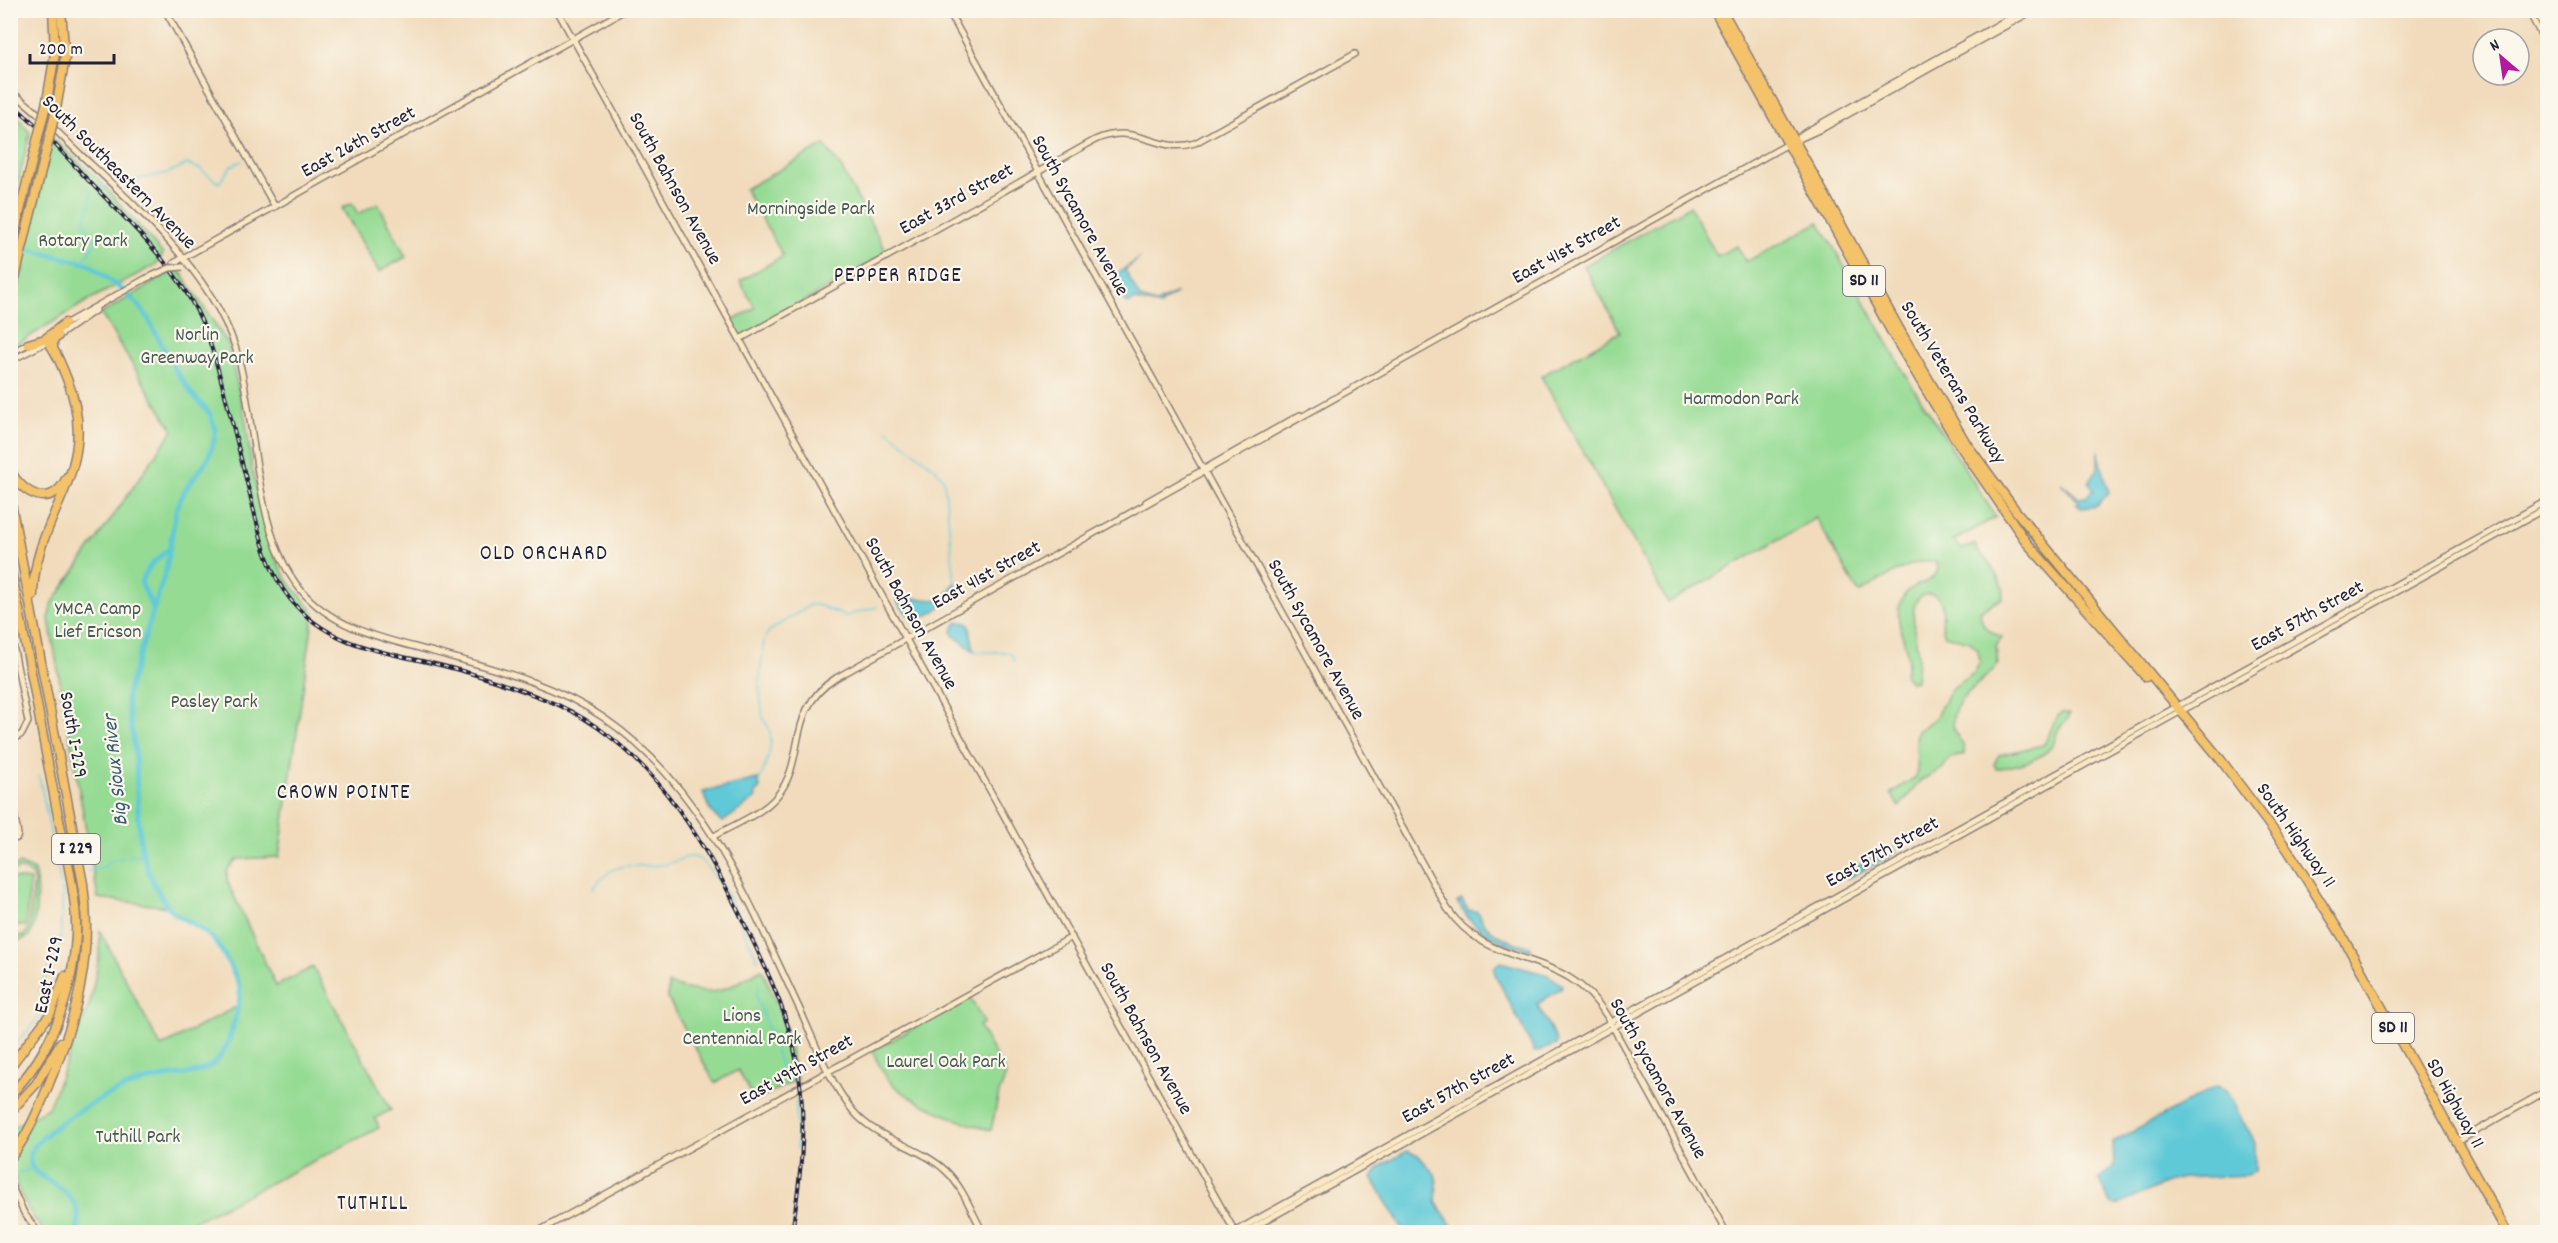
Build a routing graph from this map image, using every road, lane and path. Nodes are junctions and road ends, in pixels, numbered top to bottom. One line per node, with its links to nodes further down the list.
1 (53, 10): 19 (highway, bridge)
2 (61, 10): 23 (highway, bridge)
3 (165, 10): 18 (main road)
4 (557, 10): 12 (main road, South Bahnson Avenue)
5 (625, 10): 12 (main road, East 26th Street)
6 (948, 10): 17 (main road, South Sycamore Avenue)
7 (1714, 10): 16 (highway, South Veterans Parkway / SD 11)
8 (1722, 10): 16 (highway, South Veterans Parkway / SD 11)
9 (2024, 10): 16 (main road, East 41st Street)
10 (2034, 10): 16 (main road, East 41st Street)
11 (2528, 10): 13 (main road)
12 (573, 40): 18 (main road, East 26th Street); 27 (main road, South Bahnson Avenue)
13 (2547, 48)
14 (1354, 54): 17 (main road, East 33rd Street)
15 (10, 91): 20 (main road, South Southeastern Avenue)
16 (1792, 143): 33 (main road, East 41st Street); 42 (highway, South Veterans Parkway / SD 11)
17 (1037, 172): 27 (main road, East 33rd Street); 33 (main road, South Sycamore Avenue)
18 (275, 207): 20 (main road, East 26th Street)
19 (10, 252)
20 (184, 257): 21 (main road, South Southeastern Avenue); 22 (main road, East 26th Street, bridge)
21 (192, 269): 22 (main road, bridge); 46 (main road, South Southeastern Avenue)
22 (145, 279): 24 (main road, East 26th Street)
23 (10, 298)
24 (107, 301): 25 (main road, East 26th Street); 26 (main road, East 26th Street)
25 (65, 323): 28 (highway); 29 (main road, East 26th Street)
26 (58, 336): 28 (main road, East 26th Street); 30 (highway)
27 (740, 339): 40 (main road, South Bahnson Avenue)
28 (46, 342): 29 (highway); 30 (highway); 31 (main road, East 26th Street); 32 (highway)
29 (28, 344): 31 (main road, East 26th Street)
30 (54, 352): 39 (highway)
31 (12, 357)
32 (10, 470)
33 (1204, 470): 40 (main road, East 41st Street); 52 (main road, South Sycamore Avenue)
34 (10, 498): 39 (highway, South I-229 / I 229)
35 (2547, 500): 42 (main road, East 57th Street)
36 (2547, 507): 42 (main road, East 57th Street)
37 (10, 567): 41 (highway, South I-229 / I 229)
38 (10, 629): 44 (main road)
39 (37, 637): 43 (highway, South I-229 / I 229)
40 (906, 638): 46 (main road, East 41st Street); 50 (main road, South Bahnson Avenue)
41 (32, 675): 43 (highway); 48 (highway, South I-229 / I 229)
42 (2177, 710): 49 (highway, South Highway 11 / SD 11); 52 (main road, East 57th Street)
43 (52, 719): 51 (highway, South I-229 / I 229)
44 (10, 741)
45 (10, 793): 47 (main road)
46 (714, 836): 54 (main road, South Southeastern Avenue)
47 (10, 841)
48 (75, 919): 53 (highway); 56 (highway, East I-229 / I 229)
49 (2337, 928): 58 (highway, SD Highway 11 / SD 11)
50 (1072, 937): 54 (main road, East 49th Street); 61 (main road, South Bahnson Avenue)
51 (82, 979): 57 (highway, East I-229 / I 229); 59 (highway)
52 (1611, 1024): 61 (main road, East 57th Street); 65 (main road, East 57th Street); 66 (main road, South Sycamore Avenue)
53 (10, 1067)
54 (829, 1071): 63 (main road, East 49th Street); 64 (main road)
55 (2547, 1090): 58 (main road)
56 (10, 1095)
57 (10, 1112)
58 (2457, 1142): 67 (highway, SD Highway 11 / SD 11)
59 (10, 1159)
60 (10, 1183): 62 (main road)
61 (1235, 1232)
62 (38, 1233)
63 (537, 1233)
64 (983, 1233)
65 (1245, 1233)
66 (1726, 1233)
67 (2507, 1233)

